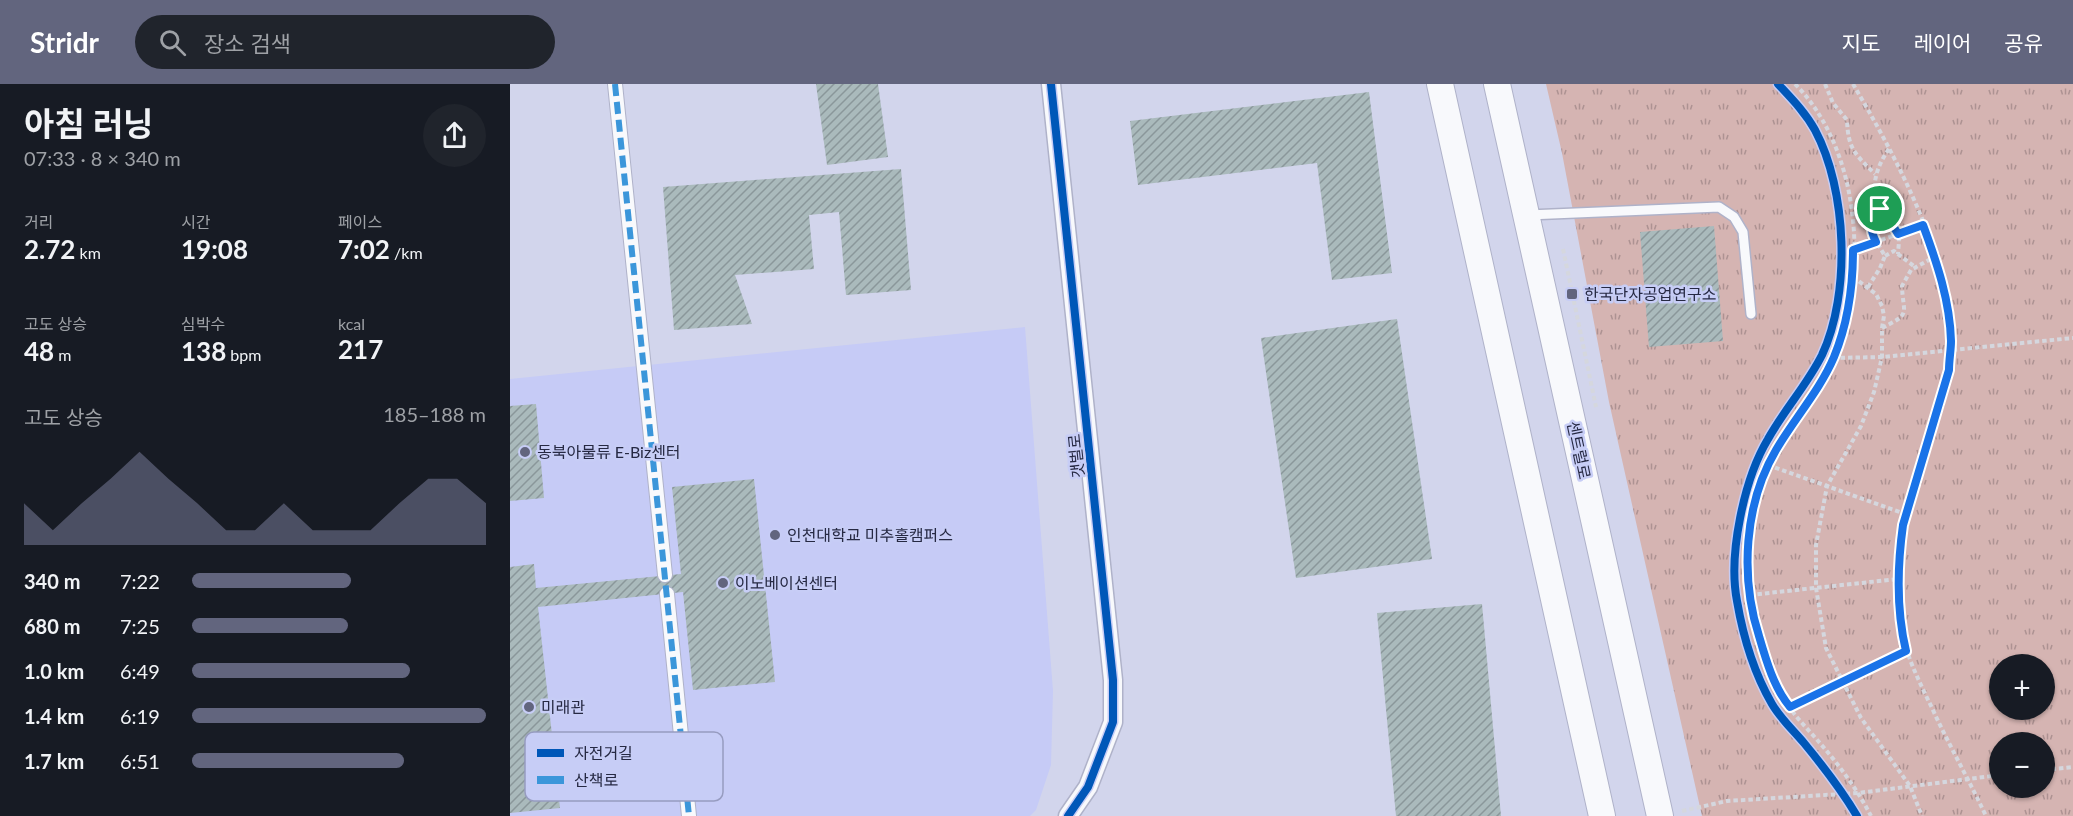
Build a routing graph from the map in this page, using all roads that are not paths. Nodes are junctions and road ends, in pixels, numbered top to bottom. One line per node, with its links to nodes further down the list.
1 (615, 84): 7 (street)
2 (1051, 84): 13 (street, 갯벌로)
3 (1440, 84): 14 (main road)
4 (1497, 84): 5 (main road, 센트럴로)
5 (1528, 215): 6 (lane); 11 (main road, 센트럴로)
6 (1751, 314)
7 (665, 575)
8 (667, 594): 9 (street)
9 (681, 732)
10 (688, 801): 12 (street)
11 (1671, 814)
12 (689, 816)
13 (1068, 816)
14 (1602, 816)

